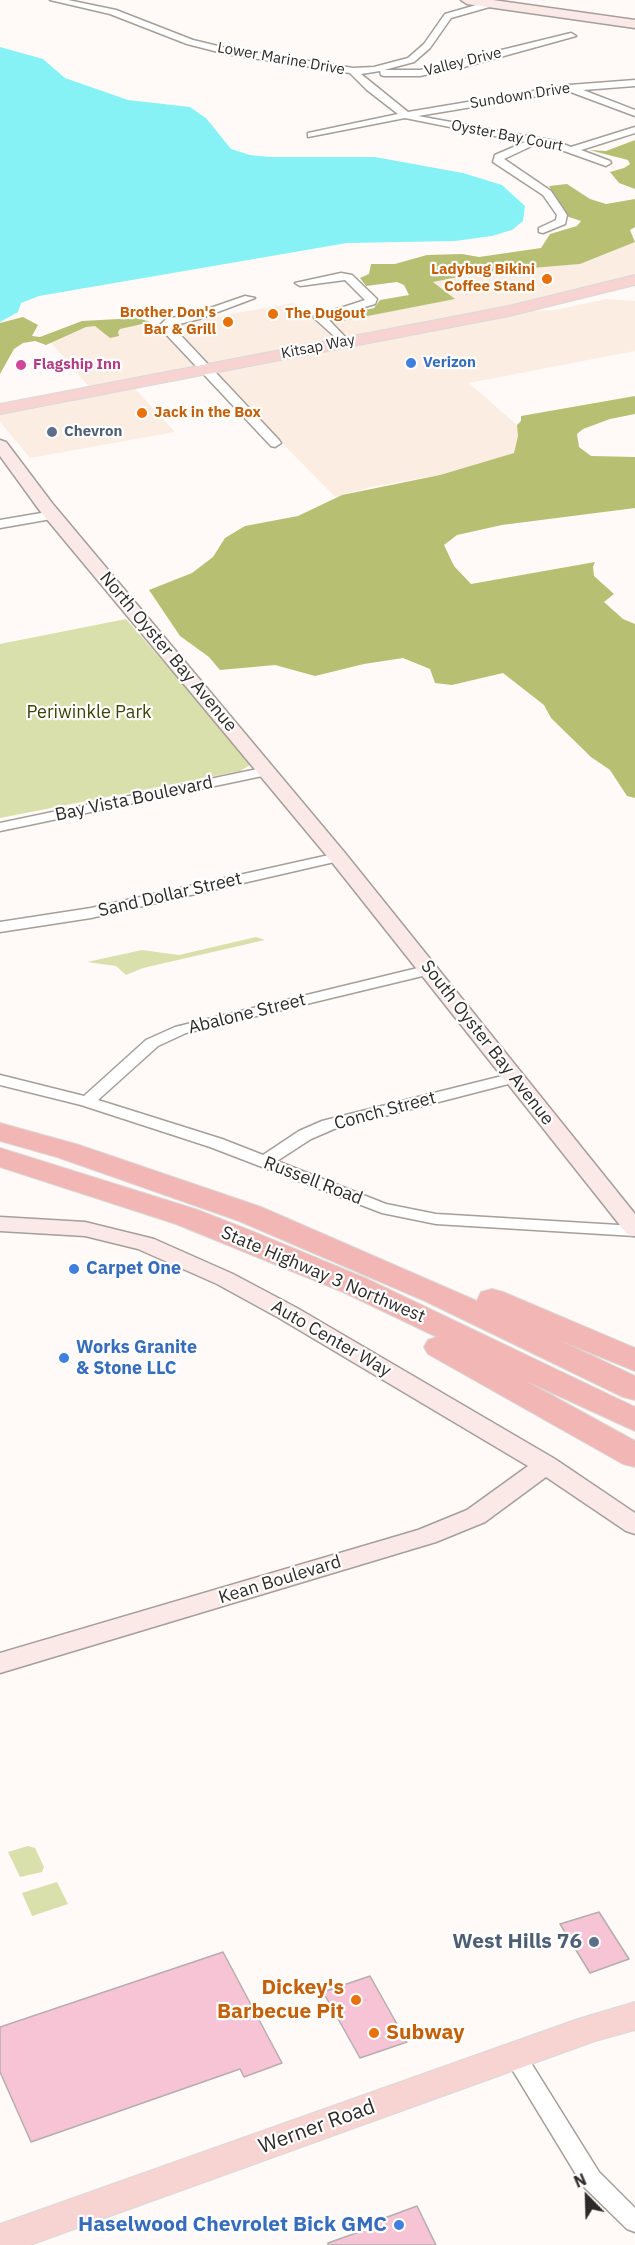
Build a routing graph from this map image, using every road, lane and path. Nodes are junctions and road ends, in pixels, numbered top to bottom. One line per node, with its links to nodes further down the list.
1 (55, 0): 6 (street, Lower Marine Drive)
2 (471, 0): 3 (street)
3 (490, 3): 4 (street); 6 (street, Lower Marine Drive)
4 (635, 24)
5 (571, 36): 6 (street, Valley Drive)
6 (353, 72): 10 (street)
7 (635, 83): 8 (street, Sundown Drive)
8 (569, 87): 9 (street); 10 (street, Sundown Drive)
9 (635, 113)
10 (406, 115): 12 (street, Sundown Drive); 13 (street, Oyster Bay Court)
11 (635, 130): 14 (street)
12 (312, 135)
13 (534, 141): 14 (street, Oyster Bay Court); 16 (street)
14 (574, 149): 15 (street, Oyster Bay Court)
15 (606, 164)
16 (543, 230)
17 (300, 283): 20 (street)
18 (634, 286): 20 (main road, Kitsap Way)
19 (249, 298): 21 (street)
20 (344, 342): 21 (main road, Kitsap Way)
21 (204, 369): 22 (main road, Kitsap Way); 23 (street)
22 (0, 409)
23 (275, 443)
24 (0, 445): 25 (street, North Oyster Bay Avenue)
25 (50, 511): 26 (street); 27 (street); 28 (street, North Oyster Bay Avenue)
26 (0, 515)
27 (0, 524)
28 (267, 771): 29 (street, Bay Vista Boulevard); 30 (street, North Oyster Bay Avenue)
29 (0, 826)
30 (338, 857): 31 (street, Sand Dollar Street); 32 (street, South Oyster Bay Avenue)
31 (0, 927)
32 (430, 970): 33 (street, South Oyster Bay Avenue); 35 (street, Abalone Street)
33 (514, 1078): 39 (street, Conch Street); 42 (street, South Oyster Bay Avenue)
34 (0, 1080): 35 (street, Russell Road)
35 (87, 1102): 39 (street, Russell Road)
36 (0, 1132): 37 (highway, State Highway 3 Northwest)
37 (68, 1151): 43 (highway); 44 (highway, State Highway 3 Northwest)
38 (0, 1157): 40 (highway, State Highway 3 Northwest)
39 (264, 1162): 42 (street, Russell Road)
40 (129, 1198): 45 (highway, State Highway 3 Northwest); 46 (highway)
41 (0, 1224): 47 (street, Auto Center Way)
42 (635, 1230)
43 (635, 1360)
44 (635, 1389)
45 (635, 1420)
46 (635, 1456)
47 (546, 1465): 48 (street, Auto Center Way); 49 (street, Kean Boulevard)
48 (635, 1526)
49 (0, 1663)
50 (635, 2016): 51 (main road, Werner Road)
51 (515, 2056): 52 (street); 53 (main road, Werner Road)
52 (635, 2222)
53 (0, 2243)

